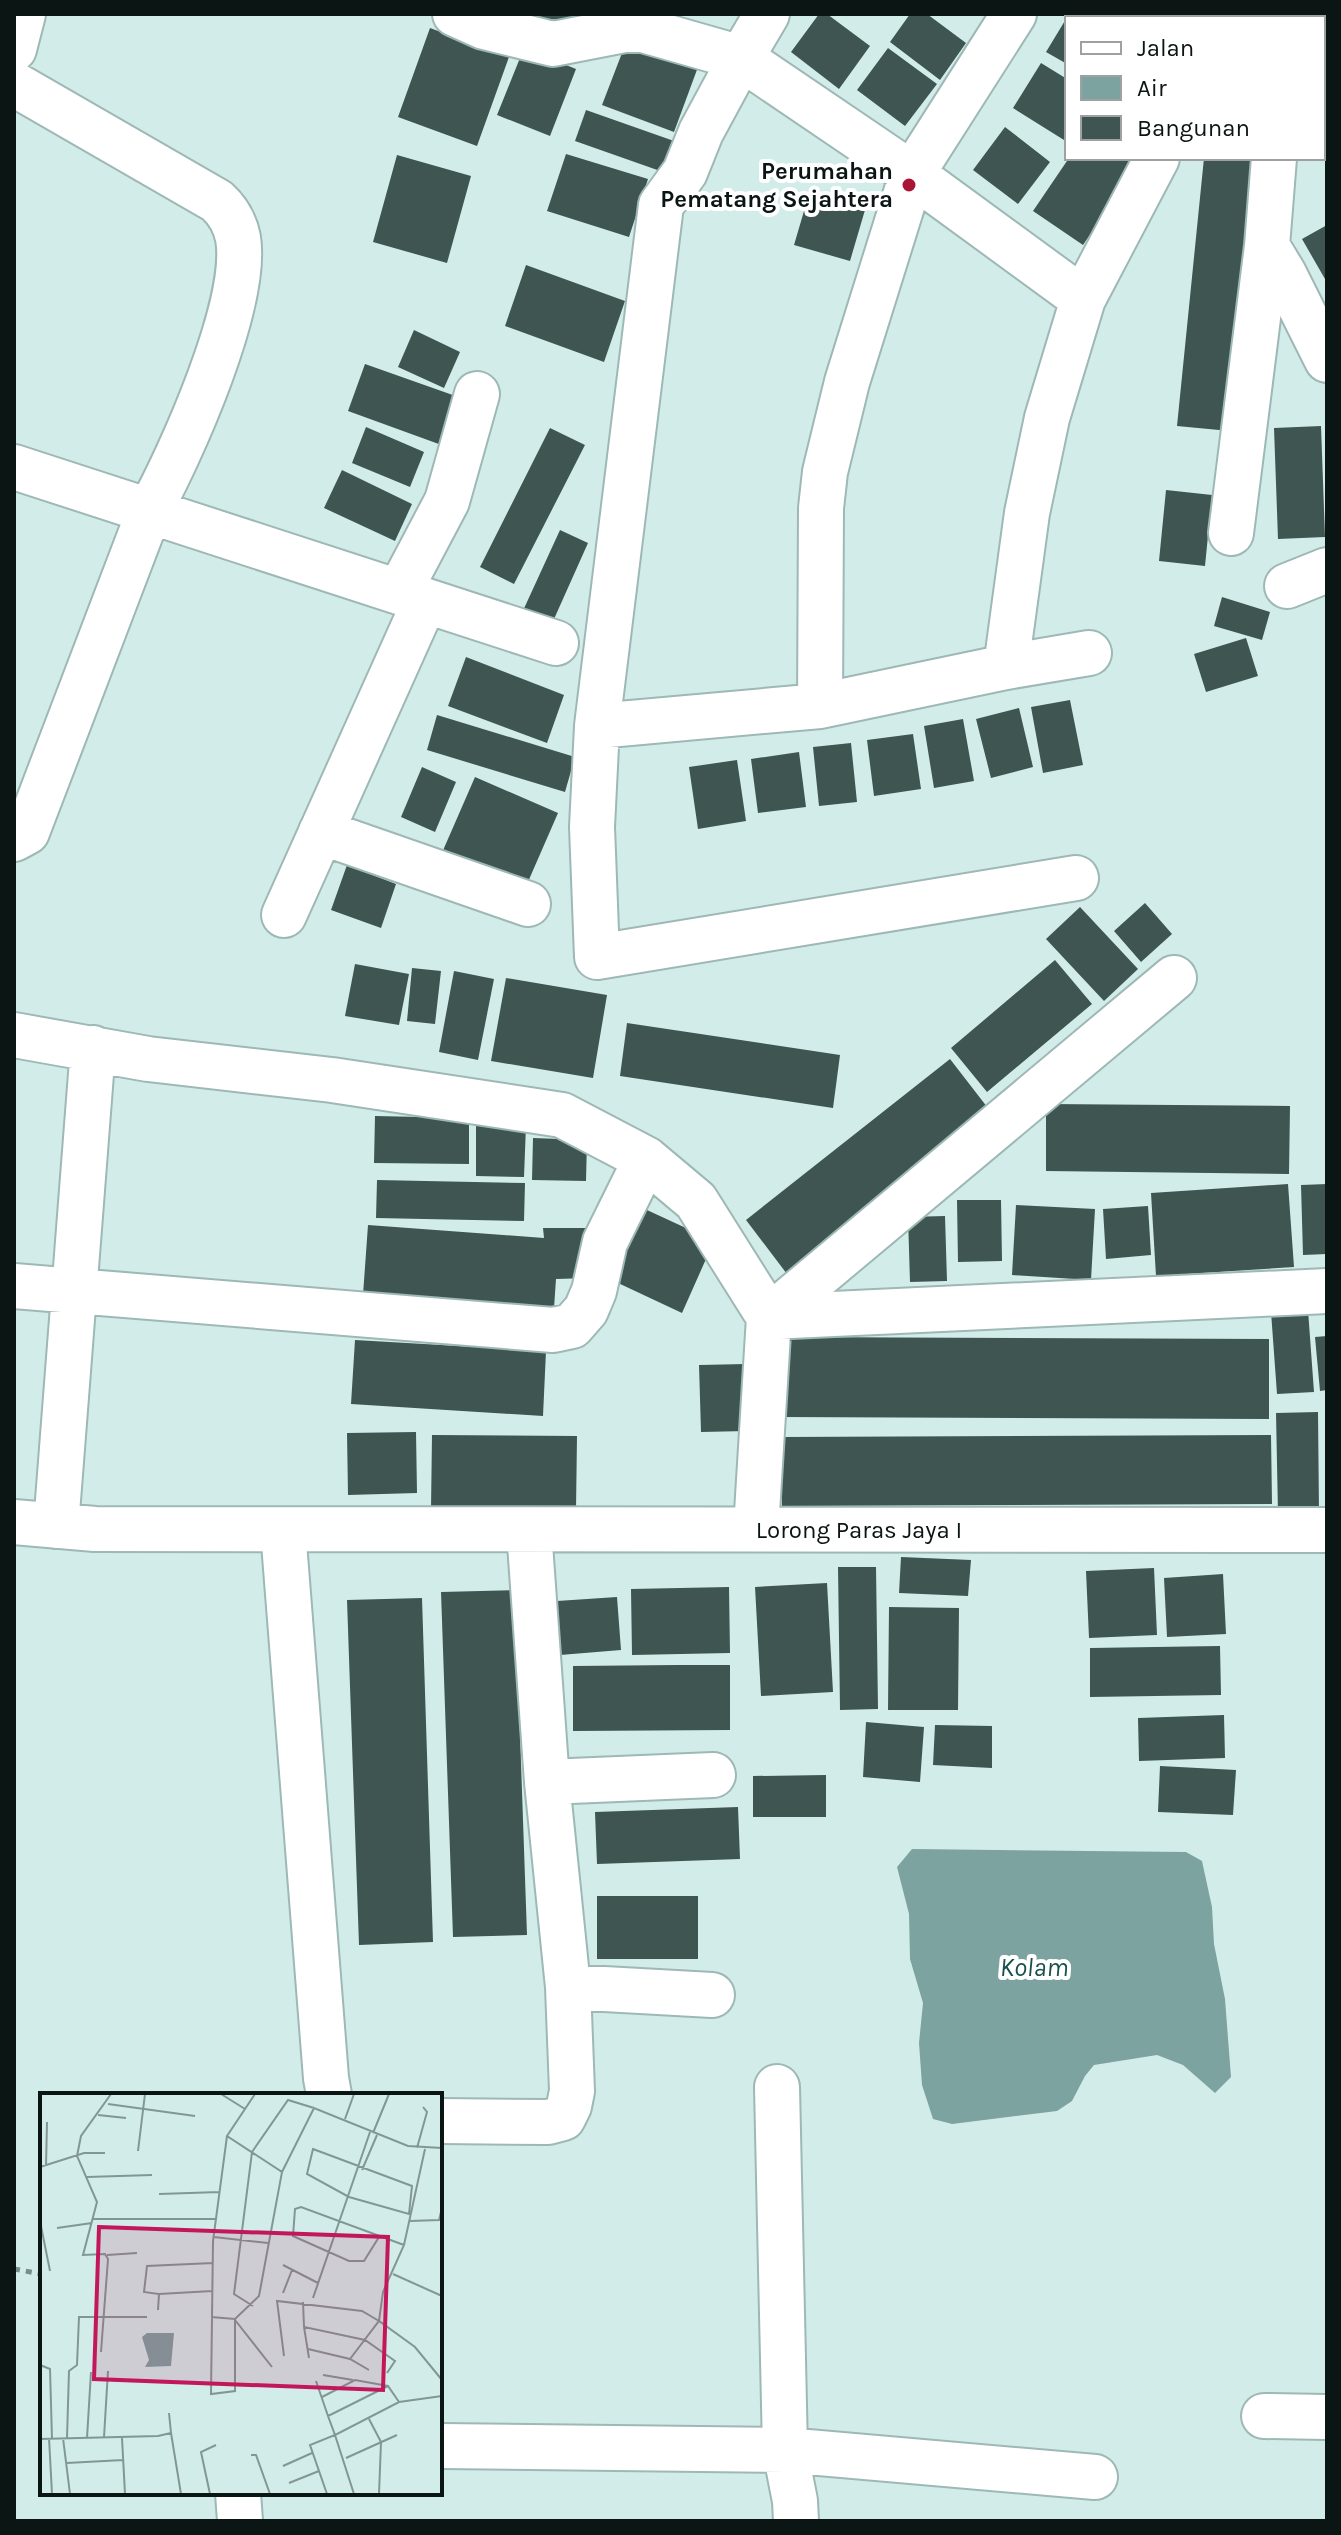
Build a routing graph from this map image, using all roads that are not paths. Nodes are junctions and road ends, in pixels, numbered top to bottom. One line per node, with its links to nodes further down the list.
1 (23, 14): 5 (street)
2 (455, 14): 6 (street)
3 (767, 14): 6 (street)
4 (1014, 14): 10 (street)
5 (14, 49)
6 (741, 58): 10 (street); 25 (street)
7 (14, 84): 16 (street)
8 (1156, 160): 12 (street)
9 (1274, 160): 11 (street)
10 (912, 174): 12 (street); 24 (street)
11 (1267, 246): 13 (street); 17 (street)
12 (1083, 299): 23 (street)
13 (1327, 360)
14 (477, 394): 20 (street)
15 (14, 467): 16 (street)
16 (149, 512): 20 (street); 27 (street)
17 (1231, 533)
18 (1327, 570): 19 (street)
19 (1287, 586)
20 (412, 596): 21 (street); 26 (street)
21 (556, 643)
22 (1089, 653): 23 (street)
23 (1006, 667): 24 (street)
24 (820, 706): 25 (street)
25 (597, 726): 28 (street)
26 (321, 832): 29 (street); 30 (street)
27 (14, 839)
28 (1076, 878)
29 (528, 904)
30 (284, 915)
31 (1174, 978): 38 (street)
32 (14, 1035): 33 (street)
33 (93, 1048): 34 (street); 37 (street)
34 (646, 1159): 37 (street); 38 (street)
35 (14, 1286): 37 (street)
36 (1327, 1291): 38 (street)
37 (74, 1292): 39 (street)
38 (769, 1317): 40 (street)
39 (35, 1524): 41 (street, Lorong Paras Jaya I)
40 (756, 1529): 42 (street, Lorong Paras Jaya I); 43 (street, Lorong Paras Jaya I)
41 (283, 1530): 42 (street, Lorong Paras Jaya I); 49 (street)
42 (529, 1530): 45 (street)
43 (1327, 1530)
44 (713, 1775): 45 (street)
45 (547, 1782): 46 (street)
46 (568, 1987): 47 (street); 50 (street)
47 (712, 1995)
48 (777, 2087): 54 (street)
49 (329, 2093)
50 (442, 2121)
51 (1264, 2416): 52 (street)
52 (1327, 2417)
53 (442, 2446): 54 (street)
54 (785, 2450): 55 (street); 58 (street)
55 (1095, 2477)
56 (238, 2495): 57 (street)
57 (240, 2521)
58 (796, 2521)

